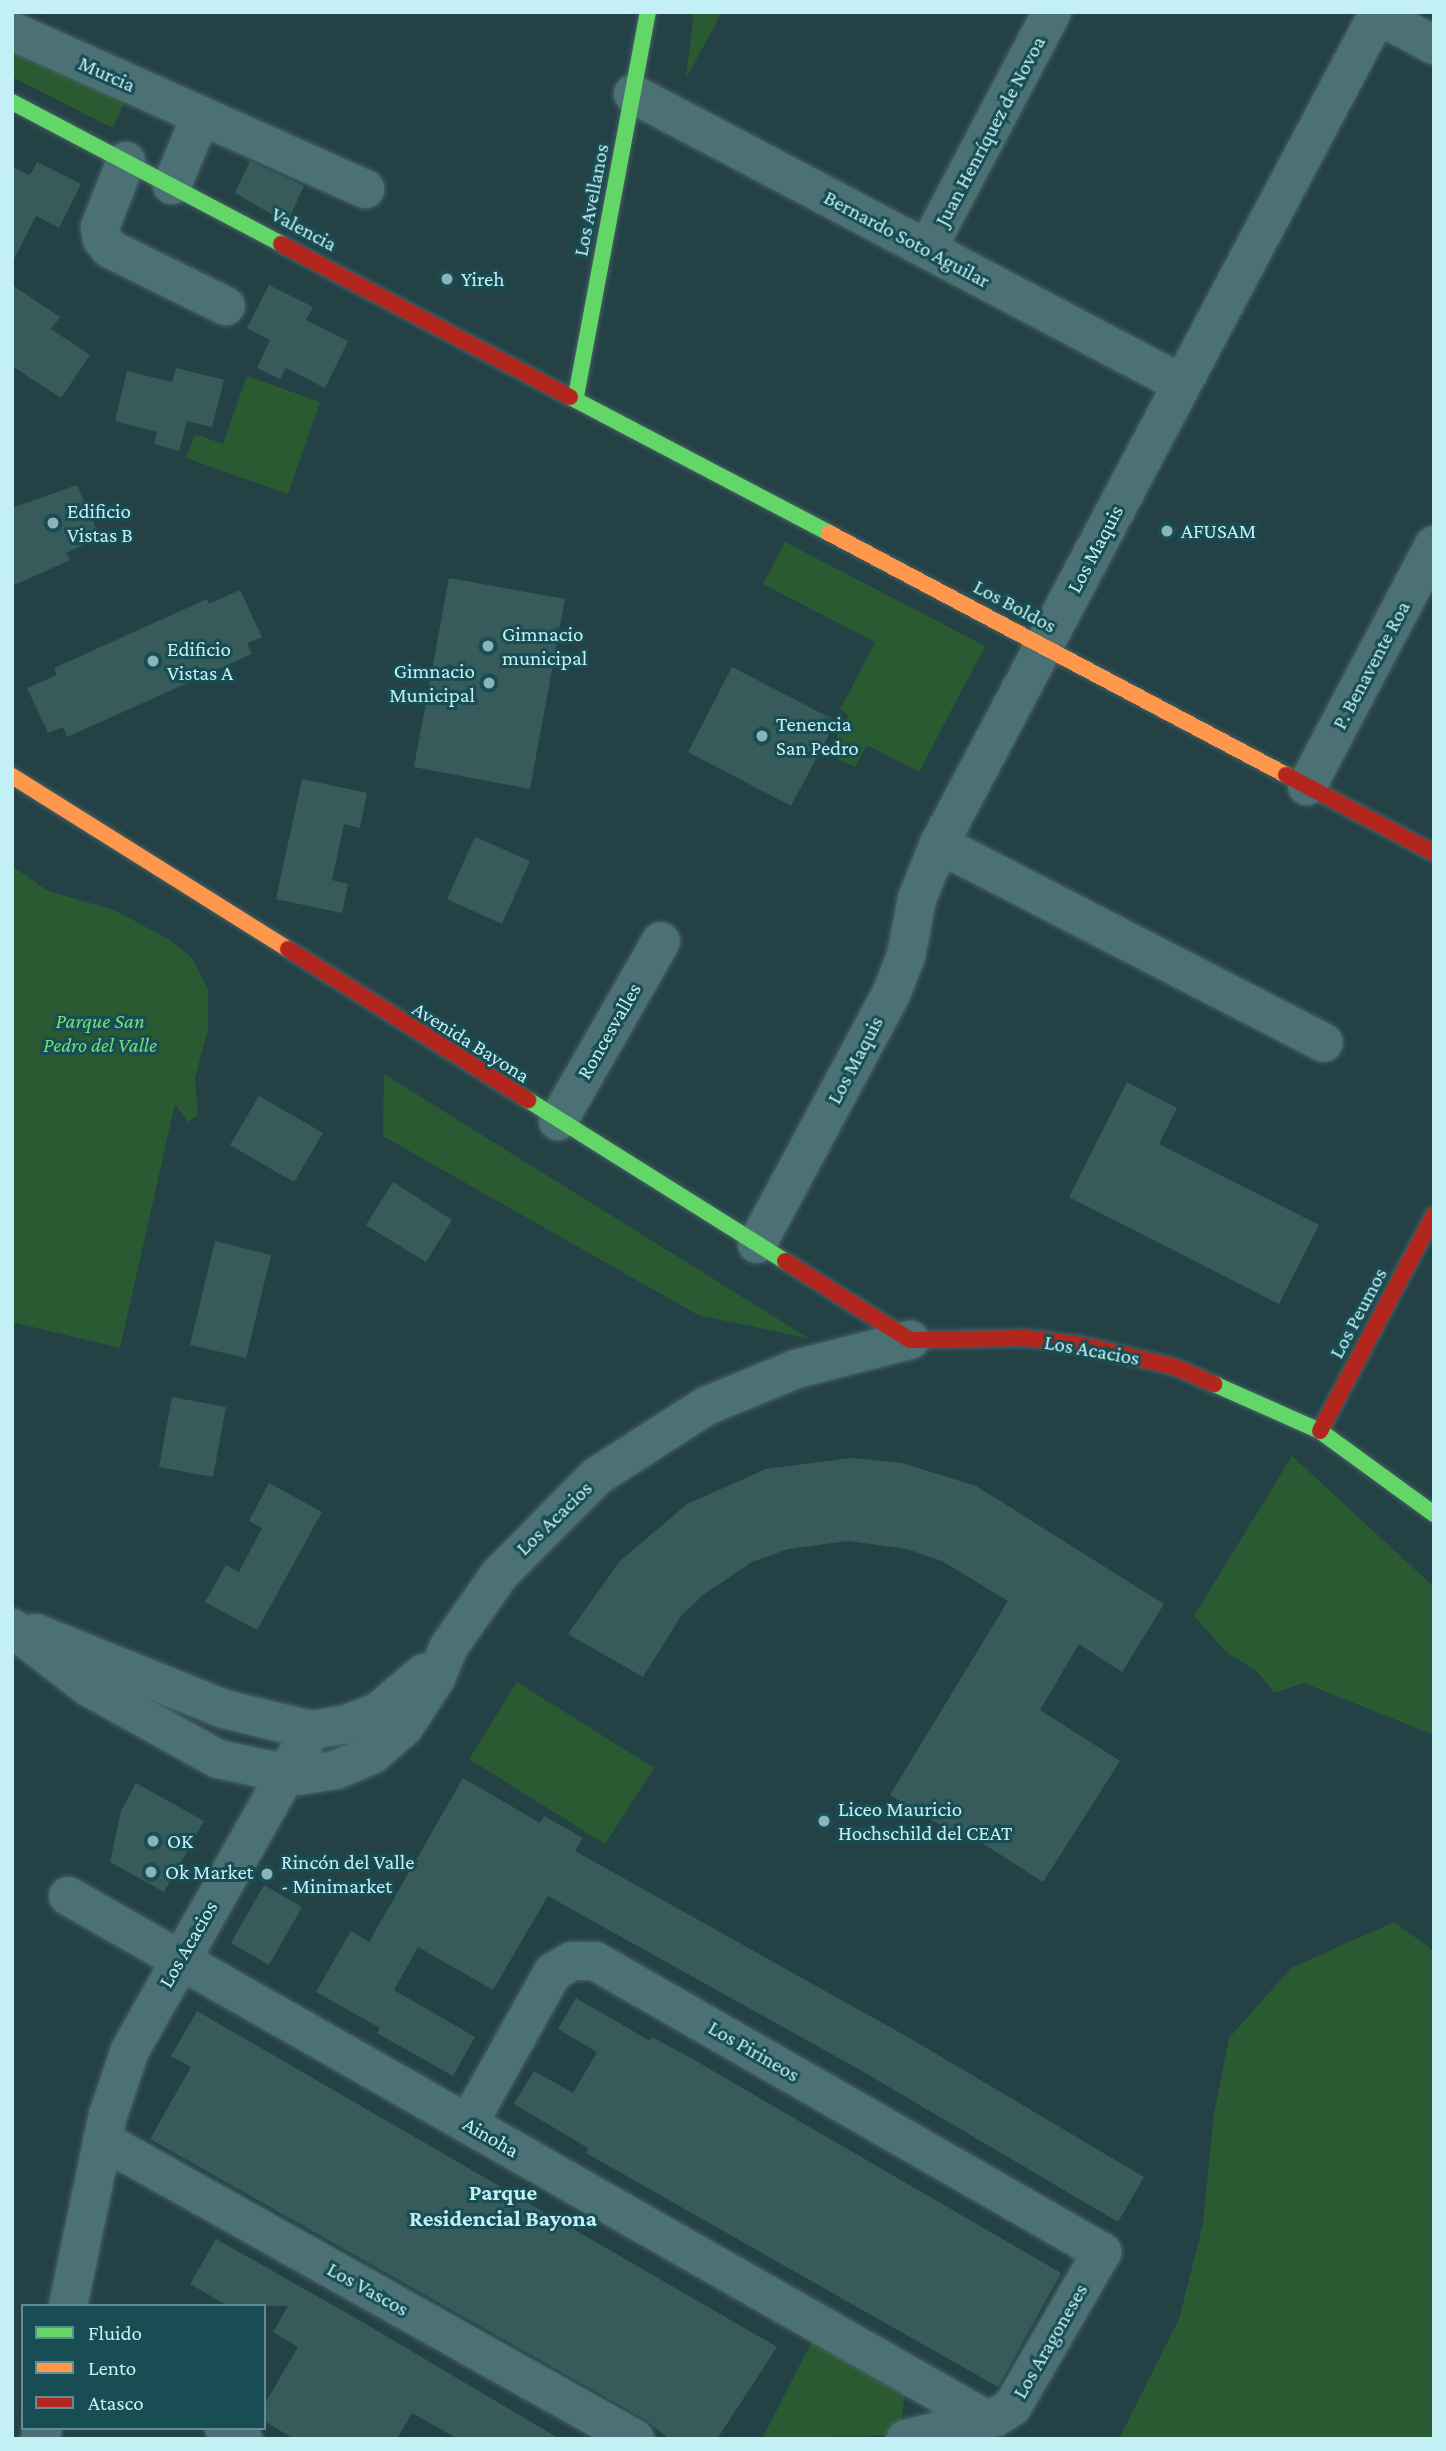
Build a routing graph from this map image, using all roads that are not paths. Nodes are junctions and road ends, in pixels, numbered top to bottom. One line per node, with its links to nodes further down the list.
1 (648, 12): 6 (street, Los Avellanos)
2 (1052, 12): 12 (street, Juan Henríquez de Novoa)
3 (1378, 14): 5 (street); 14 (street, Los Maquis)
4 (12, 32): 8 (street, Murcia)
5 (1434, 45)
6 (633, 94): 12 (street, Bernardo Soto Aguilar); 15 (street, Los Avellanos)
7 (12, 102): 9 (street, Valencia)
8 (201, 116): 10 (street); 11 (street, Murcia)
9 (127, 161): 10 (street, Valencia); 13 (street)
10 (172, 185): 15 (street, Valencia)
11 (365, 189)
12 (927, 249): 14 (street, Bernardo Soto Aguilar)
13 (226, 306)
14 (1182, 384): 17 (street, Los Maquis)
15 (576, 397): 17 (street, Los Boldos)
16 (1434, 545): 19 (street, P. Benavente Roa)
17 (1044, 646): 19 (street, Los Boldos); 20 (street, Los Maquis)
18 (12, 776): 24 (street, Avenida Bayona)
19 (1307, 786): 21 (street, Los Boldos)
20 (939, 844): 23 (street); 26 (street, Los Maquis)
21 (1434, 853)
22 (661, 941): 24 (street, Roncesvalles)
23 (1324, 1044)
24 (558, 1121): 26 (street, Avenida Bayona)
25 (1434, 1215): 28 (street, Los Peumos)
26 (757, 1244): 27 (street, Avenida Bayona)
27 (911, 1340): 28 (street, Los Acacios); 31 (street, Los Acacios)
28 (1320, 1431): 29 (street, Los Acacios)
29 (1434, 1514)
30 (13, 1628): 32 (street); 34 (street)
31 (448, 1648): 33 (street); 35 (street, Los Acacios)
32 (177, 1690): 33 (street); 34 (street)
33 (311, 1730): 35 (street)
34 (162, 1731): 35 (street)
35 (287, 1774): 37 (street, Los Acacios)
36 (68, 1896): 37 (street, Ainoha)
37 (179, 1959): 38 (street, Ainoha); 39 (street, Los Acacios)
38 (468, 2124): 40 (street, Los Pirineos); 42 (street, Ainoha)
39 (102, 2140): 41 (street, Los Acacios); 45 (street, Los Vascos)
40 (1102, 2252): 42 (street, Los Aragoneses)
41 (68, 2304)
42 (987, 2420): 46 (street, Los Aragoneses)
43 (227, 2430): 44 (street)
44 (243, 2439)
45 (635, 2439)
46 (906, 2439)

